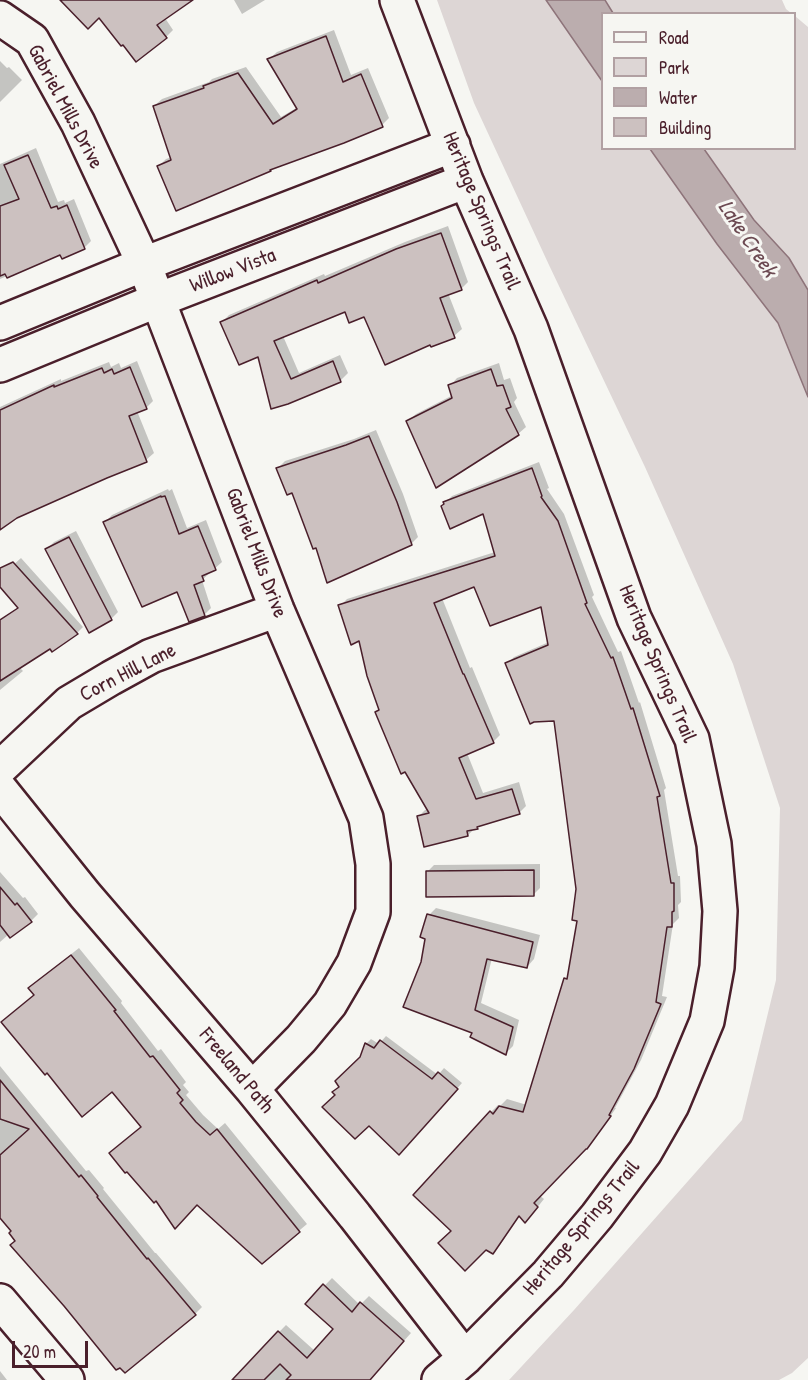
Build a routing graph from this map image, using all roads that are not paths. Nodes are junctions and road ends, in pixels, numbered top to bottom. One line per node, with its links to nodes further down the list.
1 (397, 0): 3 (street, Heritage Springs Trail)
2 (0, 18): 5 (street, Gabriel Mills Drive)
3 (453, 145): 4 (street, Heritage Springs Trail); 5 (street, Willow Vista)
4 (466, 181): 6 (street, Willow Vista); 14 (street, Heritage Springs Trail)
5 (144, 264): 6 (street, Gabriel Mills Drive); 7 (street, Willow Vista)
6 (158, 300): 8 (street, Willow Vista); 9 (street, Gabriel Mills Drive)
7 (0, 323)
8 (0, 365)
9 (277, 610): 10 (street, Corn Hill Lane); 12 (street, Gabriel Mills Drive)
10 (0, 768)
11 (0, 789): 12 (street, Freeland Path)
12 (252, 1089): 14 (street, Freeland Path)
13 (0, 1301): 15 (street)
14 (465, 1358): 16 (street, Heritage Springs Trail)
15 (67, 1380)
16 (440, 1380)

